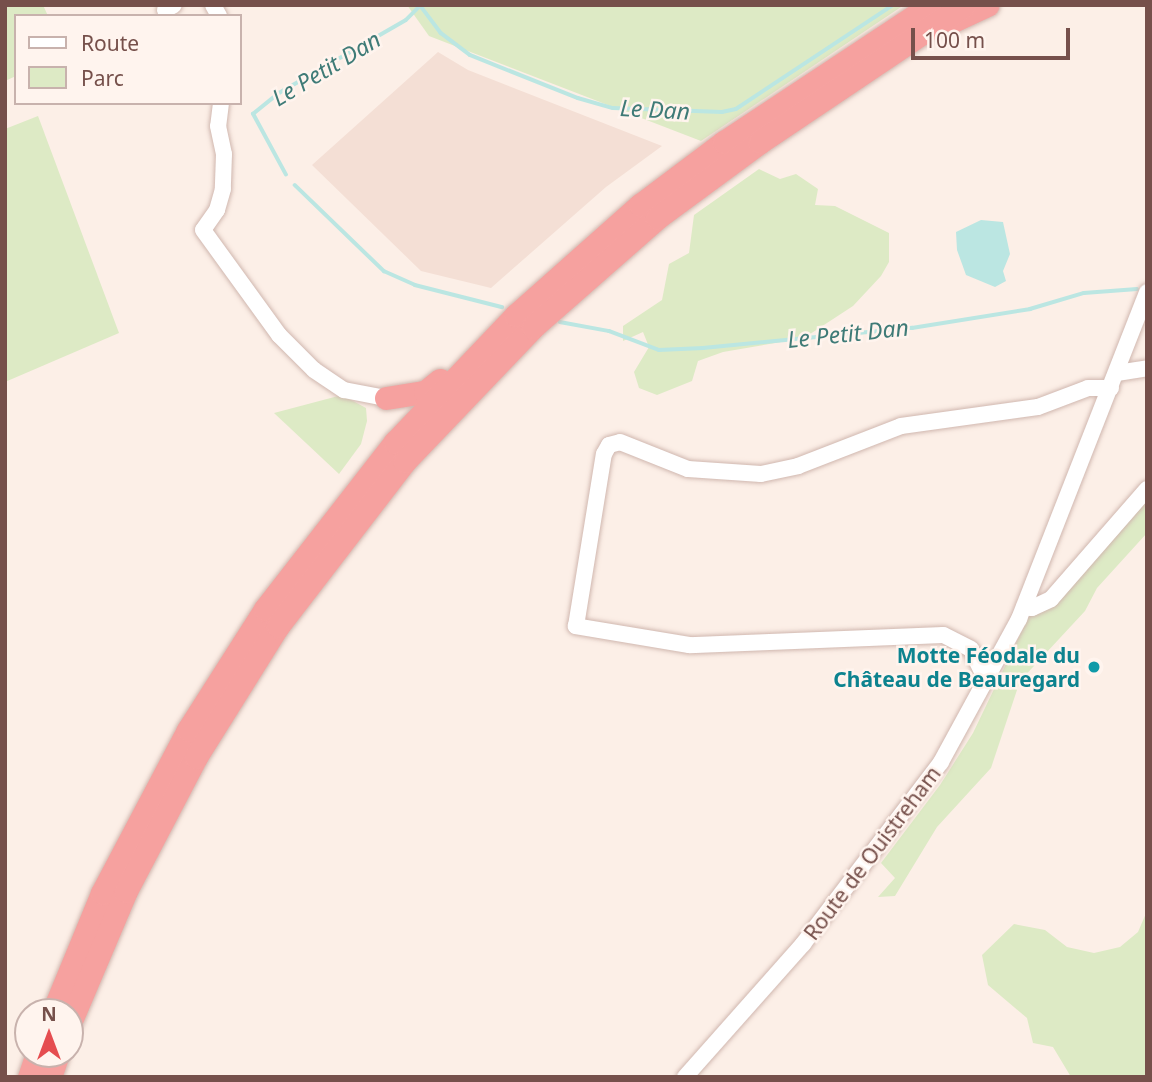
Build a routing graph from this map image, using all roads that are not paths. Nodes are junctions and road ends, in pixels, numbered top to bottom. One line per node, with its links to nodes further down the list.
1 (931, 5): 8 (highway)
2 (964, 5): 4 (highway)
3 (988, 5): 4 (highway)
4 (918, 36): 16 (highway)
5 (221, 105): 10 (street)
6 (1147, 292): 9 (street, Route de Ouistreham)
7 (1147, 368): 9 (street)
8 (458, 374): 10 (highway); 11 (highway)
9 (1114, 380): 13 (street, Route de Ouistreham); 14 (street)
10 (386, 398): 11 (highway)
11 (394, 442): 15 (highway)
12 (1147, 489): 13 (street)
13 (1024, 607): 14 (street, Route de Ouistreham)
14 (986, 680): 17 (street, Route de Ouistreham)
15 (58, 998)
16 (81, 998)
17 (685, 1077)

